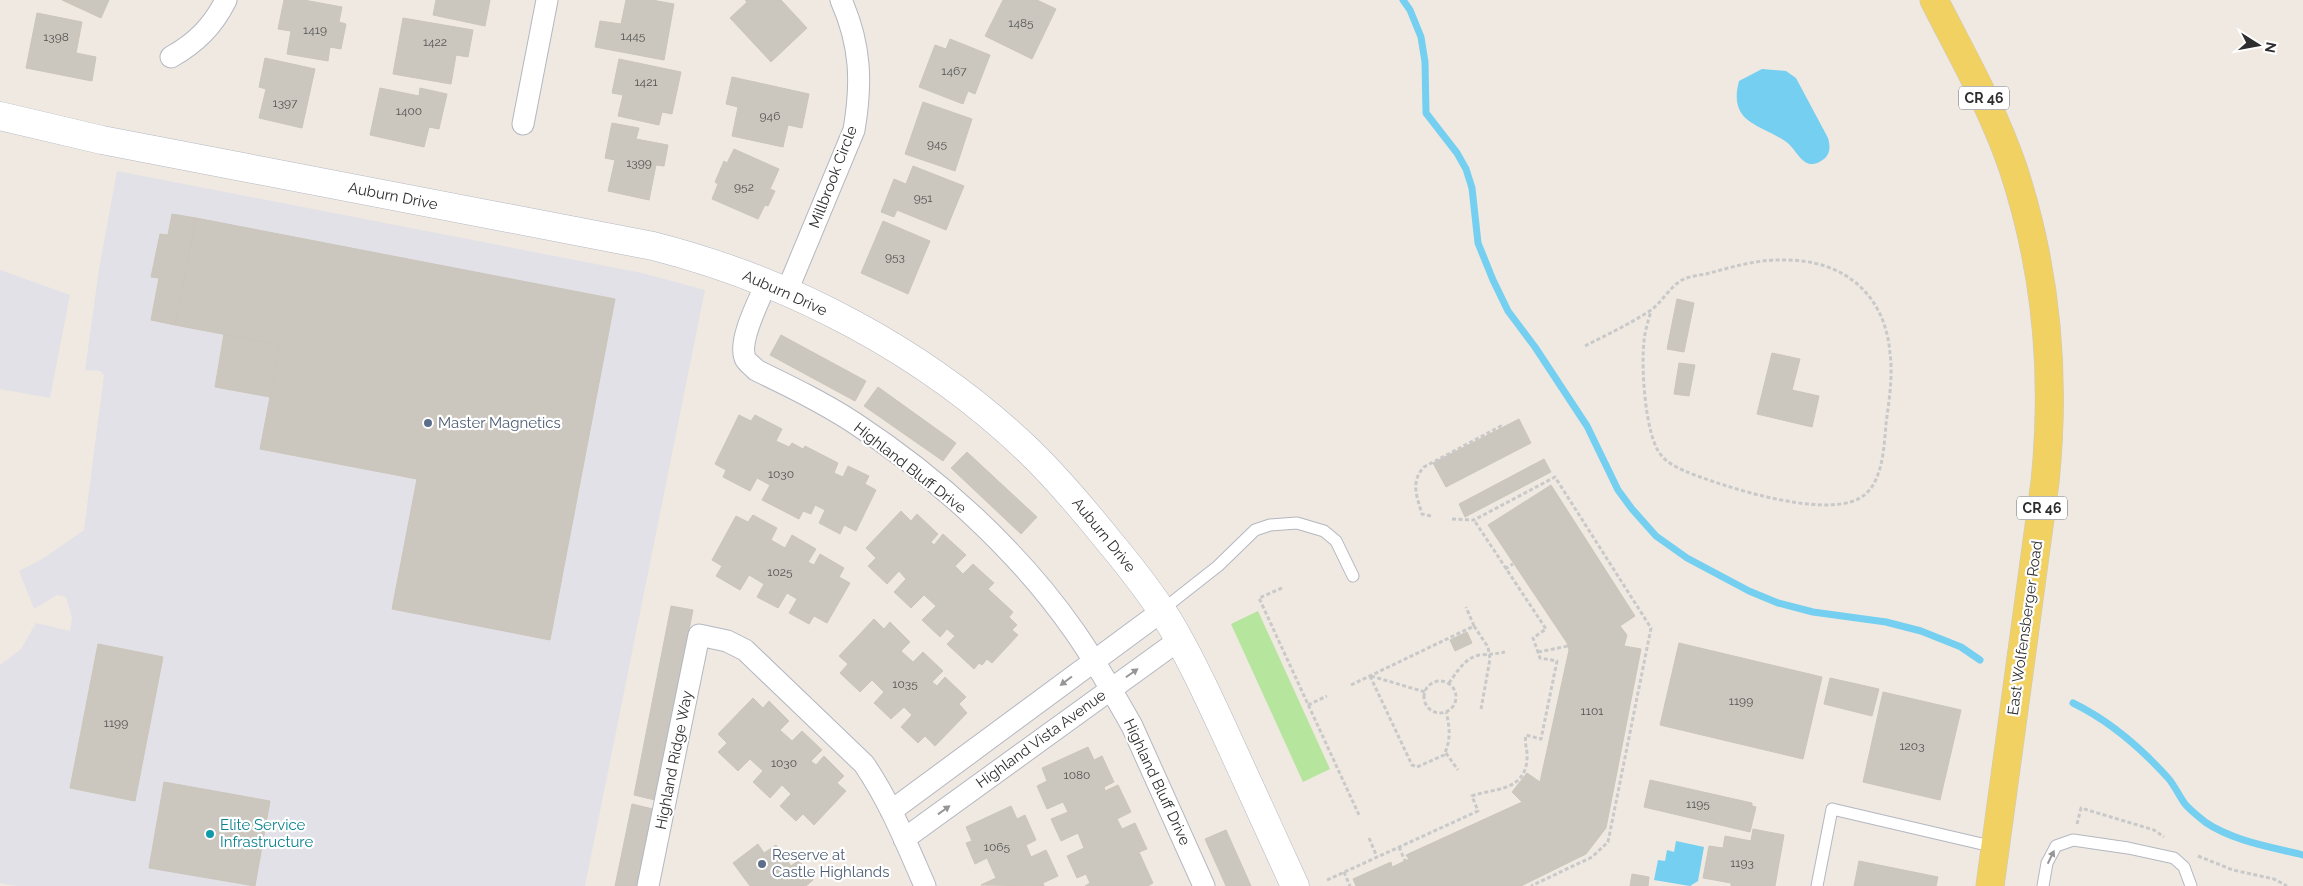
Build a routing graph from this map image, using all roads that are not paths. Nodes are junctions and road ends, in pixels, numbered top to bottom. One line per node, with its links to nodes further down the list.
1 (226, 0): 5 (street)
2 (547, 0): 7 (street)
3 (840, 0): 8 (street, Millbrook Circle)
4 (1934, 0): 16 (main road, East Wolfensberger Road / CR 46)
5 (171, 57)
6 (0, 116): 8 (street, Auburn Drive)
7 (523, 124)
8 (776, 287): 10 (street, Auburn Drive); 12 (street, Highland Bluff Drive)
9 (1353, 576): 10 (lane)
10 (1162, 611): 11 (street, Auburn Drive); 12 (street, Highland Vista Avenue)
11 (1179, 640): 13 (street, Highland Vista Avenue, one-way to 11); 20 (street, Auburn Drive)
12 (1093, 660): 13 (street, Highland Bluff Drive); 14 (street, Highland Vista Avenue, one-way to 14)
13 (1110, 688): 15 (street, Highland Vista Avenue, one-way to 13); 19 (street, Highland Bluff Drive)
14 (890, 811): 15 (street); 17 (street, Highland Ridge Way)
15 (904, 839): 18 (street)
16 (1995, 847): 21 (lane); 22 (main road, East Wolfensberger Road / CR 46)
17 (648, 886)
18 (925, 886)
19 (1204, 886)
20 (1295, 886)
21 (1817, 886)
22 (1990, 886)
23 (2043, 886): 24 (lane, one-way to 24)
24 (2191, 886)

